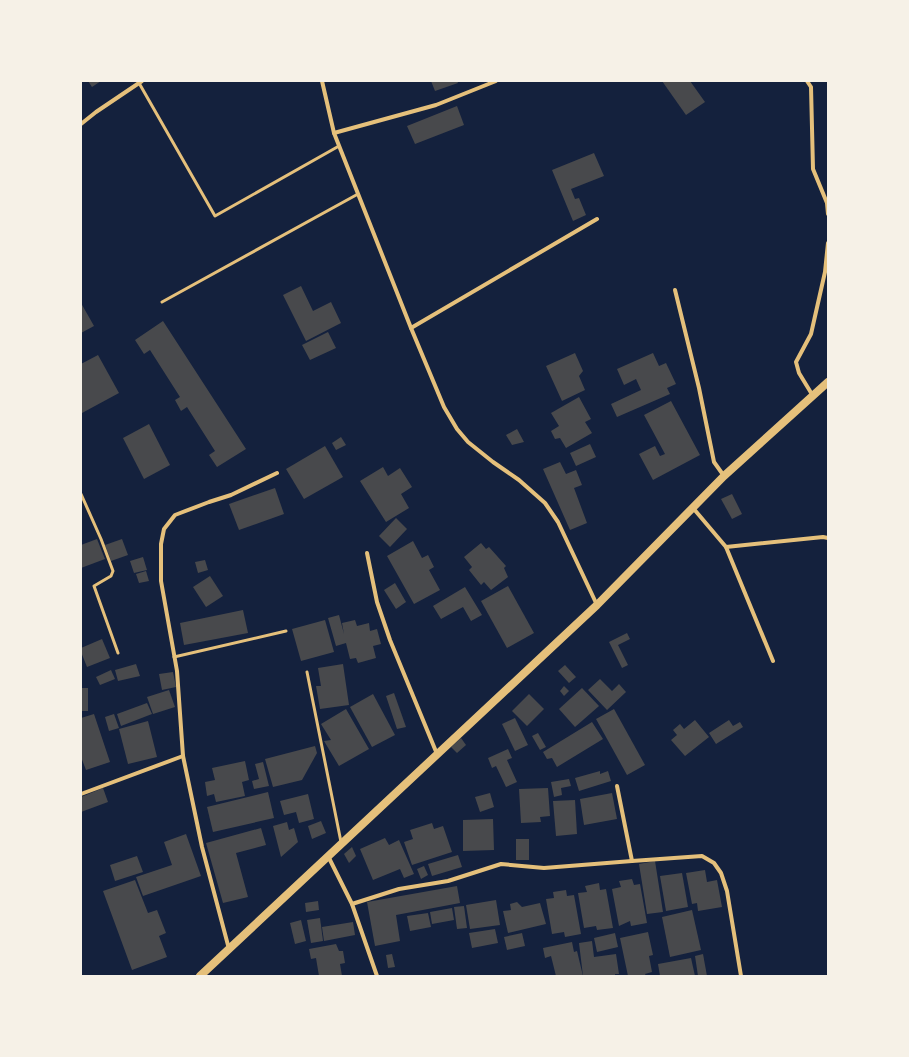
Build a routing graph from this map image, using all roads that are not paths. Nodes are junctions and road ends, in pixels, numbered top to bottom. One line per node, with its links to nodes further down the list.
1 (322, 81): 6 (street)
2 (496, 81): 6 (street)
3 (807, 81): 9 (street)
4 (140, 82): 5 (street); 7 (lane)
5 (81, 124)
6 (334, 133): 7 (street)
7 (339, 146): 8 (street)
8 (358, 194): 13 (lane); 14 (street)
9 (828, 214)
10 (597, 219): 14 (street)
11 (828, 243): 16 (street)
12 (675, 290): 18 (street)
13 (162, 302)
14 (411, 328): 24 (street)
15 (828, 382): 16 (main road)
16 (813, 396): 18 (main road)
17 (277, 473): 27 (street)
18 (724, 476): 20 (main road)
19 (81, 494): 26 (lane)
20 (693, 508): 22 (street); 24 (main road)
21 (828, 538): 22 (street)
22 (726, 547): 28 (street)
23 (367, 553): 30 (street)
24 (597, 605): 30 (main road)
25 (286, 631): 27 (lane)
26 (118, 653)
27 (174, 657): 31 (street)
28 (773, 660)
29 (307, 672): 34 (lane)
30 (438, 754): 34 (main road)
31 (183, 756): 33 (street); 38 (street)
32 (617, 786): 36 (street)
33 (81, 794)
34 (342, 844): 35 (main road)
35 (328, 856): 37 (street); 38 (main road)
36 (632, 861): 37 (street); 41 (street)
37 (352, 904): 40 (street)
38 (229, 950): 39 (main road)
39 (200, 976)
40 (377, 976)
41 (741, 976)

